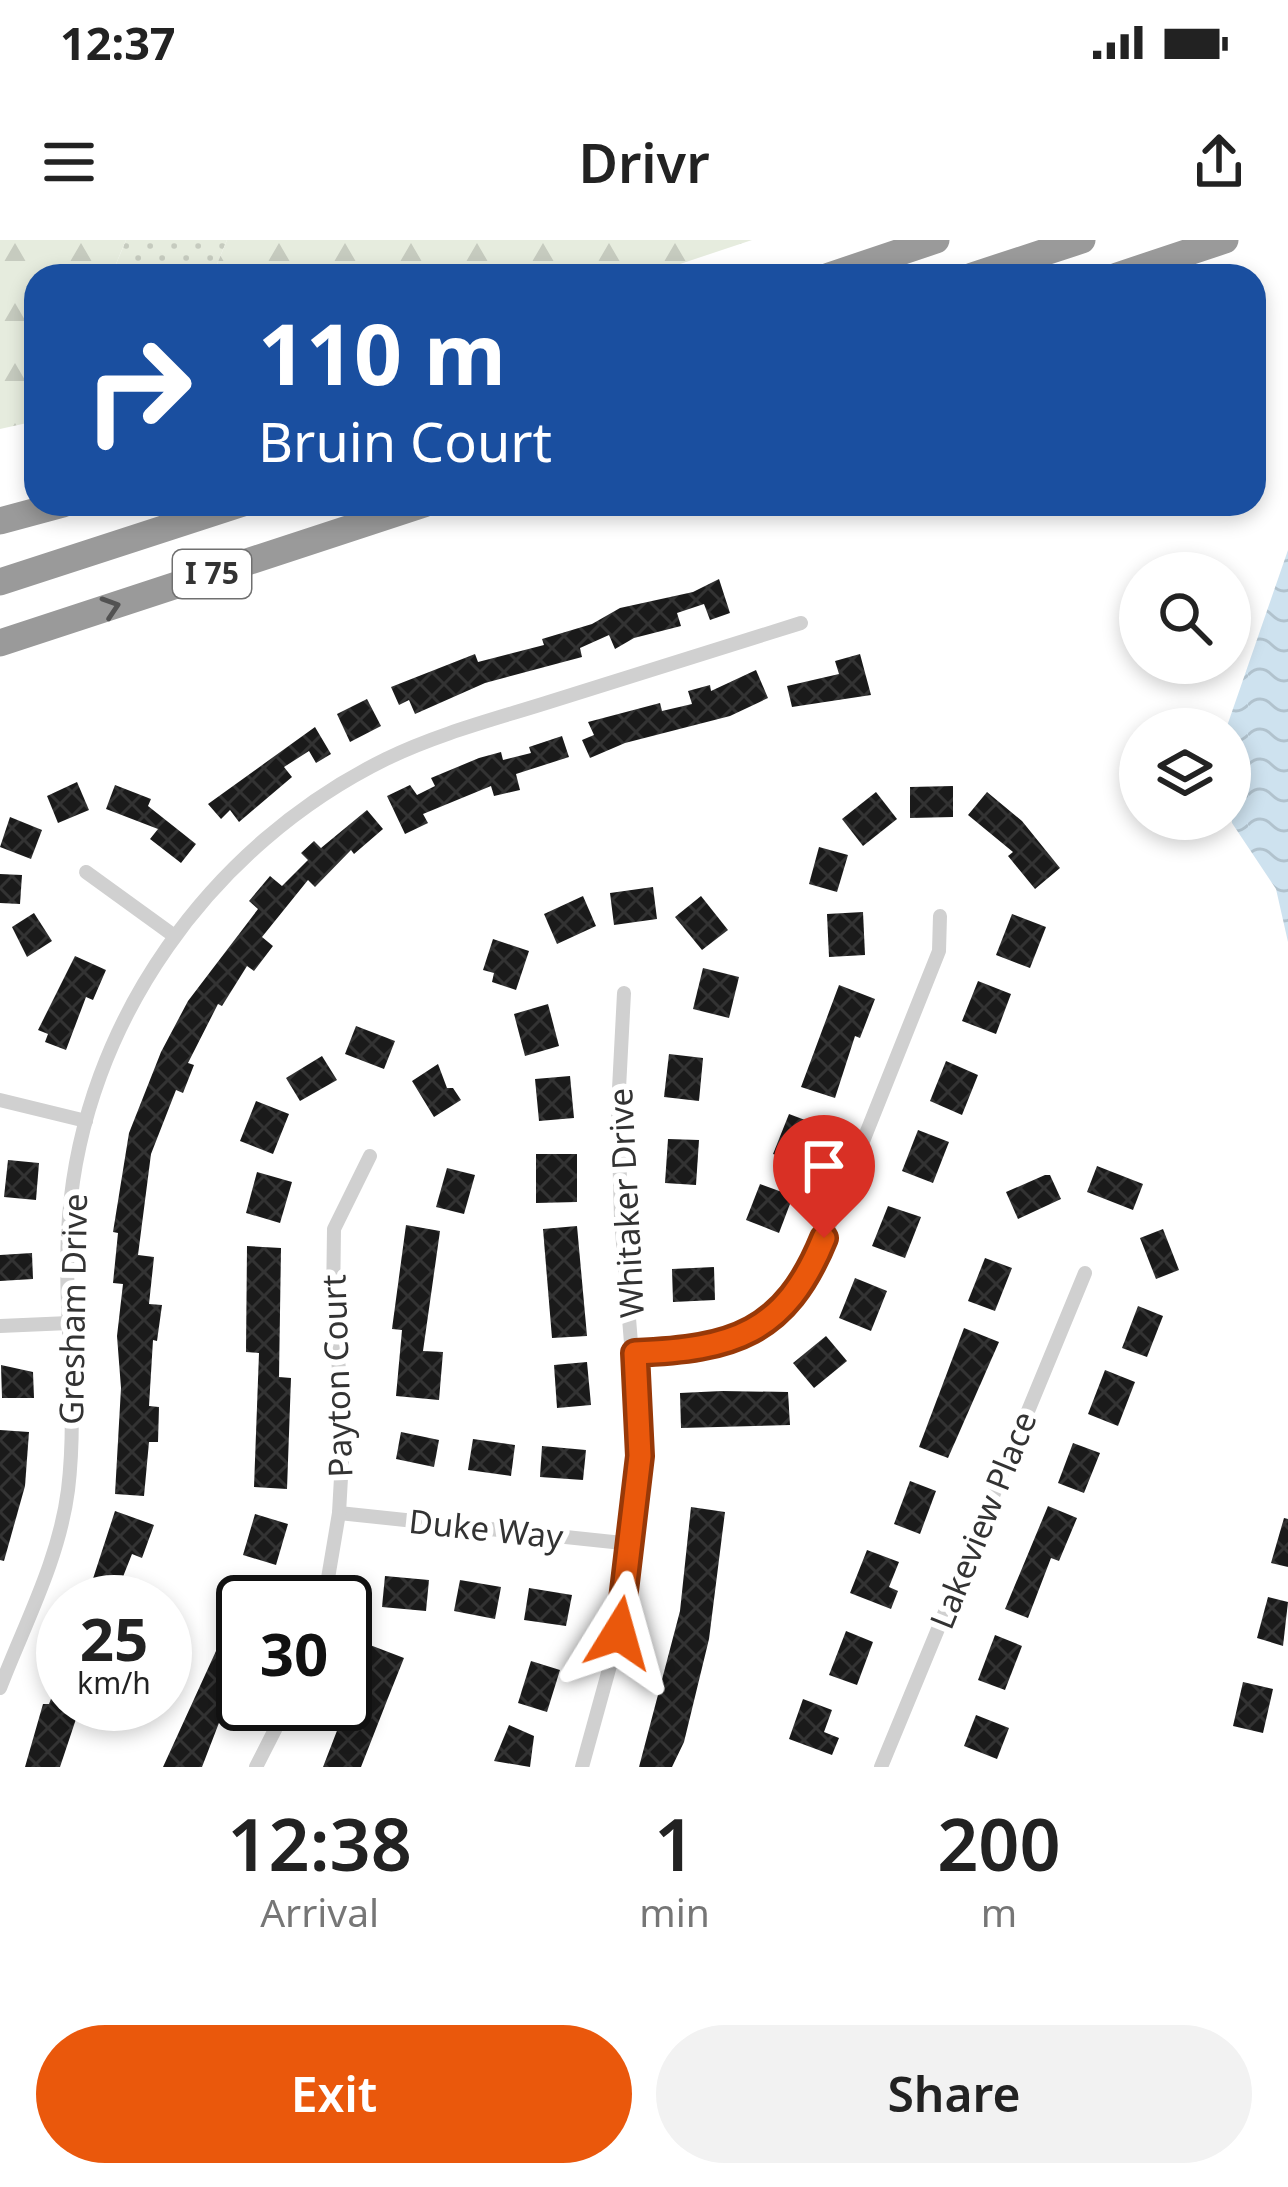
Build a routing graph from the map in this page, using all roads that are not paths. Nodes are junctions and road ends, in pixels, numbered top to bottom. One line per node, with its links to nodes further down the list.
1 (936, 240): 4 (highway)
2 (1082, 240): 5 (highway)
3 (1225, 240): 6 (highway)
4 (865, 264)
5 (1009, 264)
6 (1153, 264)
7 (201, 516): 10 (highway)
8 (202, 516): 11 (highway)
9 (388, 516): 13 (highway, I 75, one-way to 9)
10 (0, 562)
11 (0, 582)
12 (801, 623): 16 (street, Gresham Drive)
13 (0, 644)
14 (86, 872): 16 (street)
15 (940, 916): 24 (street)
16 (173, 935): 19 (street, Gresham Drive)
17 (624, 993): 24 (street, Whitaker Drive)
18 (0, 1100): 19 (street)
19 (86, 1120): 22 (street, Gresham Drive)
20 (370, 1156): 25 (street, Payton Court)
21 (1085, 1273): 32 (street, Lakeview Place)
22 (70, 1323): 23 (street); 28 (street, Gresham Drive)
23 (0, 1326)
24 (635, 1353): 26 (street, Whitaker Drive)
25 (339, 1513): 26 (street, Duke Way); 27 (street, Payton Court)
26 (632, 1544): 31 (street, Whitaker Drive)
27 (329, 1575)
28 (0, 1688)
29 (274, 1731): 30 (street)
30 (256, 1767)
31 (582, 1767)
32 (881, 1767)

